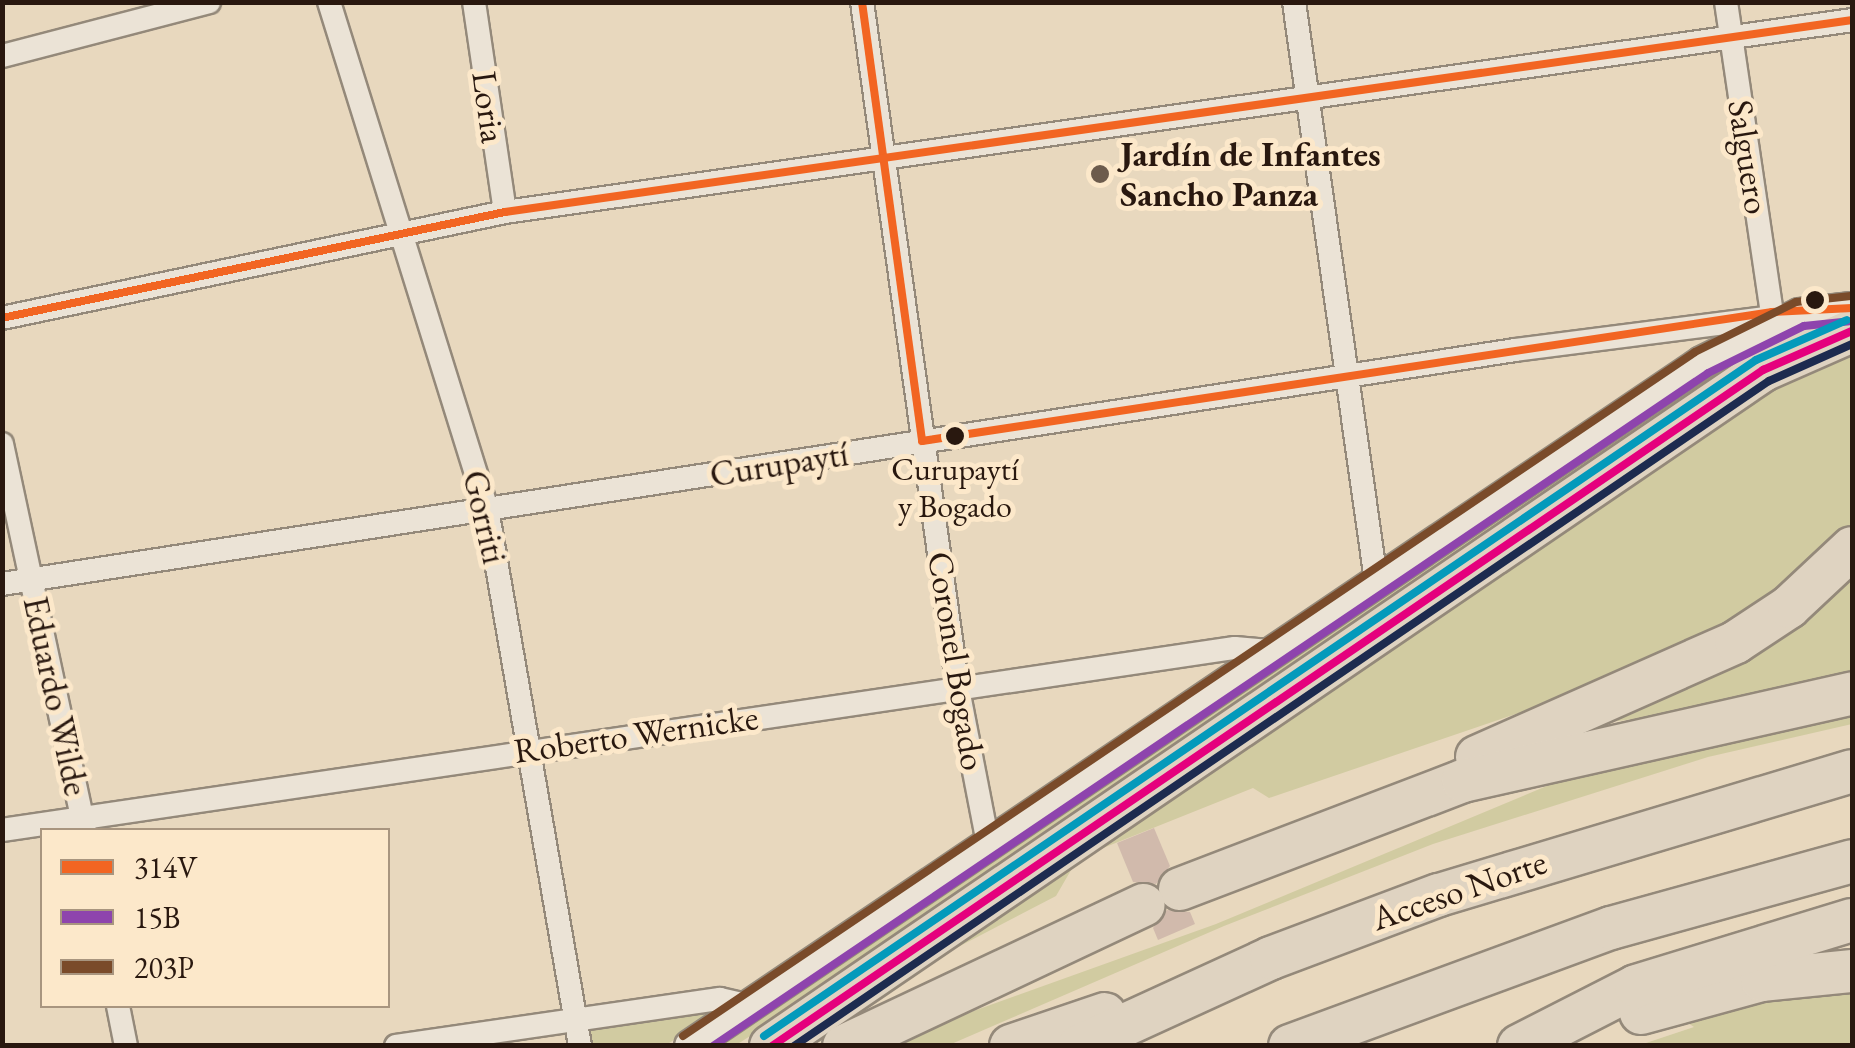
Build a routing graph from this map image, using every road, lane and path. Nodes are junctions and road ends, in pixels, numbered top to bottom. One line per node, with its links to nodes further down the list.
1 (209, 2): 9 (street)
2 (330, 2): 13 (street, Gorriti)
3 (474, 2): 12 (street, Loria)
4 (862, 2): 11 (street, Coronel Bogado)
5 (1294, 2): 10 (street)
6 (1726, 2): 8 (street, Salguero)
7 (1852, 20): 8 (street)
8 (1731, 38): 10 (street); 15 (street, Salguero)
9 (2, 56)
10 (1306, 99): 11 (street); 18 (street)
11 (885, 158): 12 (street); 19 (street, Coronel Bogado)
12 (505, 212): 13 (street)
13 (404, 233): 16 (street); 21 (street, Gorriti)
14 (1852, 308): 15 (street, Curupaytí)
15 (1786, 313): 18 (street, Curupaytí); 24 (street)
16 (2, 318)
17 (1852, 331): 46 (highway)
18 (1346, 376): 19 (street, Curupaytí); 24 (street)
19 (922, 442): 21 (street, Curupaytí); 27 (street, Coronel Bogado)
20 (2, 444): 23 (street, Eduardo Wilde)
21 (488, 509): 23 (street, Curupaytí); 29 (street, Gorriti)
22 (1852, 548): 31 (highway)
23 (32, 579): 25 (street, Curupaytí); 32 (street, Eduardo Wilde)
24 (1376, 580): 26 (street)
25 (2, 584)
26 (1269, 652): 27 (street, Roberto Wernicke); 34 (street)
27 (958, 689): 29 (street, Roberto Wernicke); 34 (street, Coronel Bogado)
28 (1852, 693): 31 (highway)
29 (528, 749): 32 (street, Roberto Wernicke); 41 (street, Gorriti)
30 (1852, 770): 37 (highway, Acceso Norte)
31 (1387, 805): 47 (highway)
32 (84, 824): 33 (street, Roberto Wernicke)
33 (2, 830)
34 (988, 844): 39 (street)
35 (1852, 861): 50 (highway)
36 (1852, 920): 51 (highway)
37 (1272, 958): 48 (highway); 49 (highway, Acceso Norte)
38 (1852, 971): 52 (highway)
39 (750, 1006): 41 (street); 45 (street)
40 (118, 1008): 42 (street)
41 (576, 1020): 43 (street); 44 (street, Gorriti)
42 (126, 1046)
43 (396, 1046)
44 (580, 1046)
45 (690, 1046)
46 (771, 1046)
47 (844, 1046)
48 (1010, 1046)
49 (1078, 1046)
50 (1290, 1046)
51 (1518, 1046)
52 (1546, 1046)

